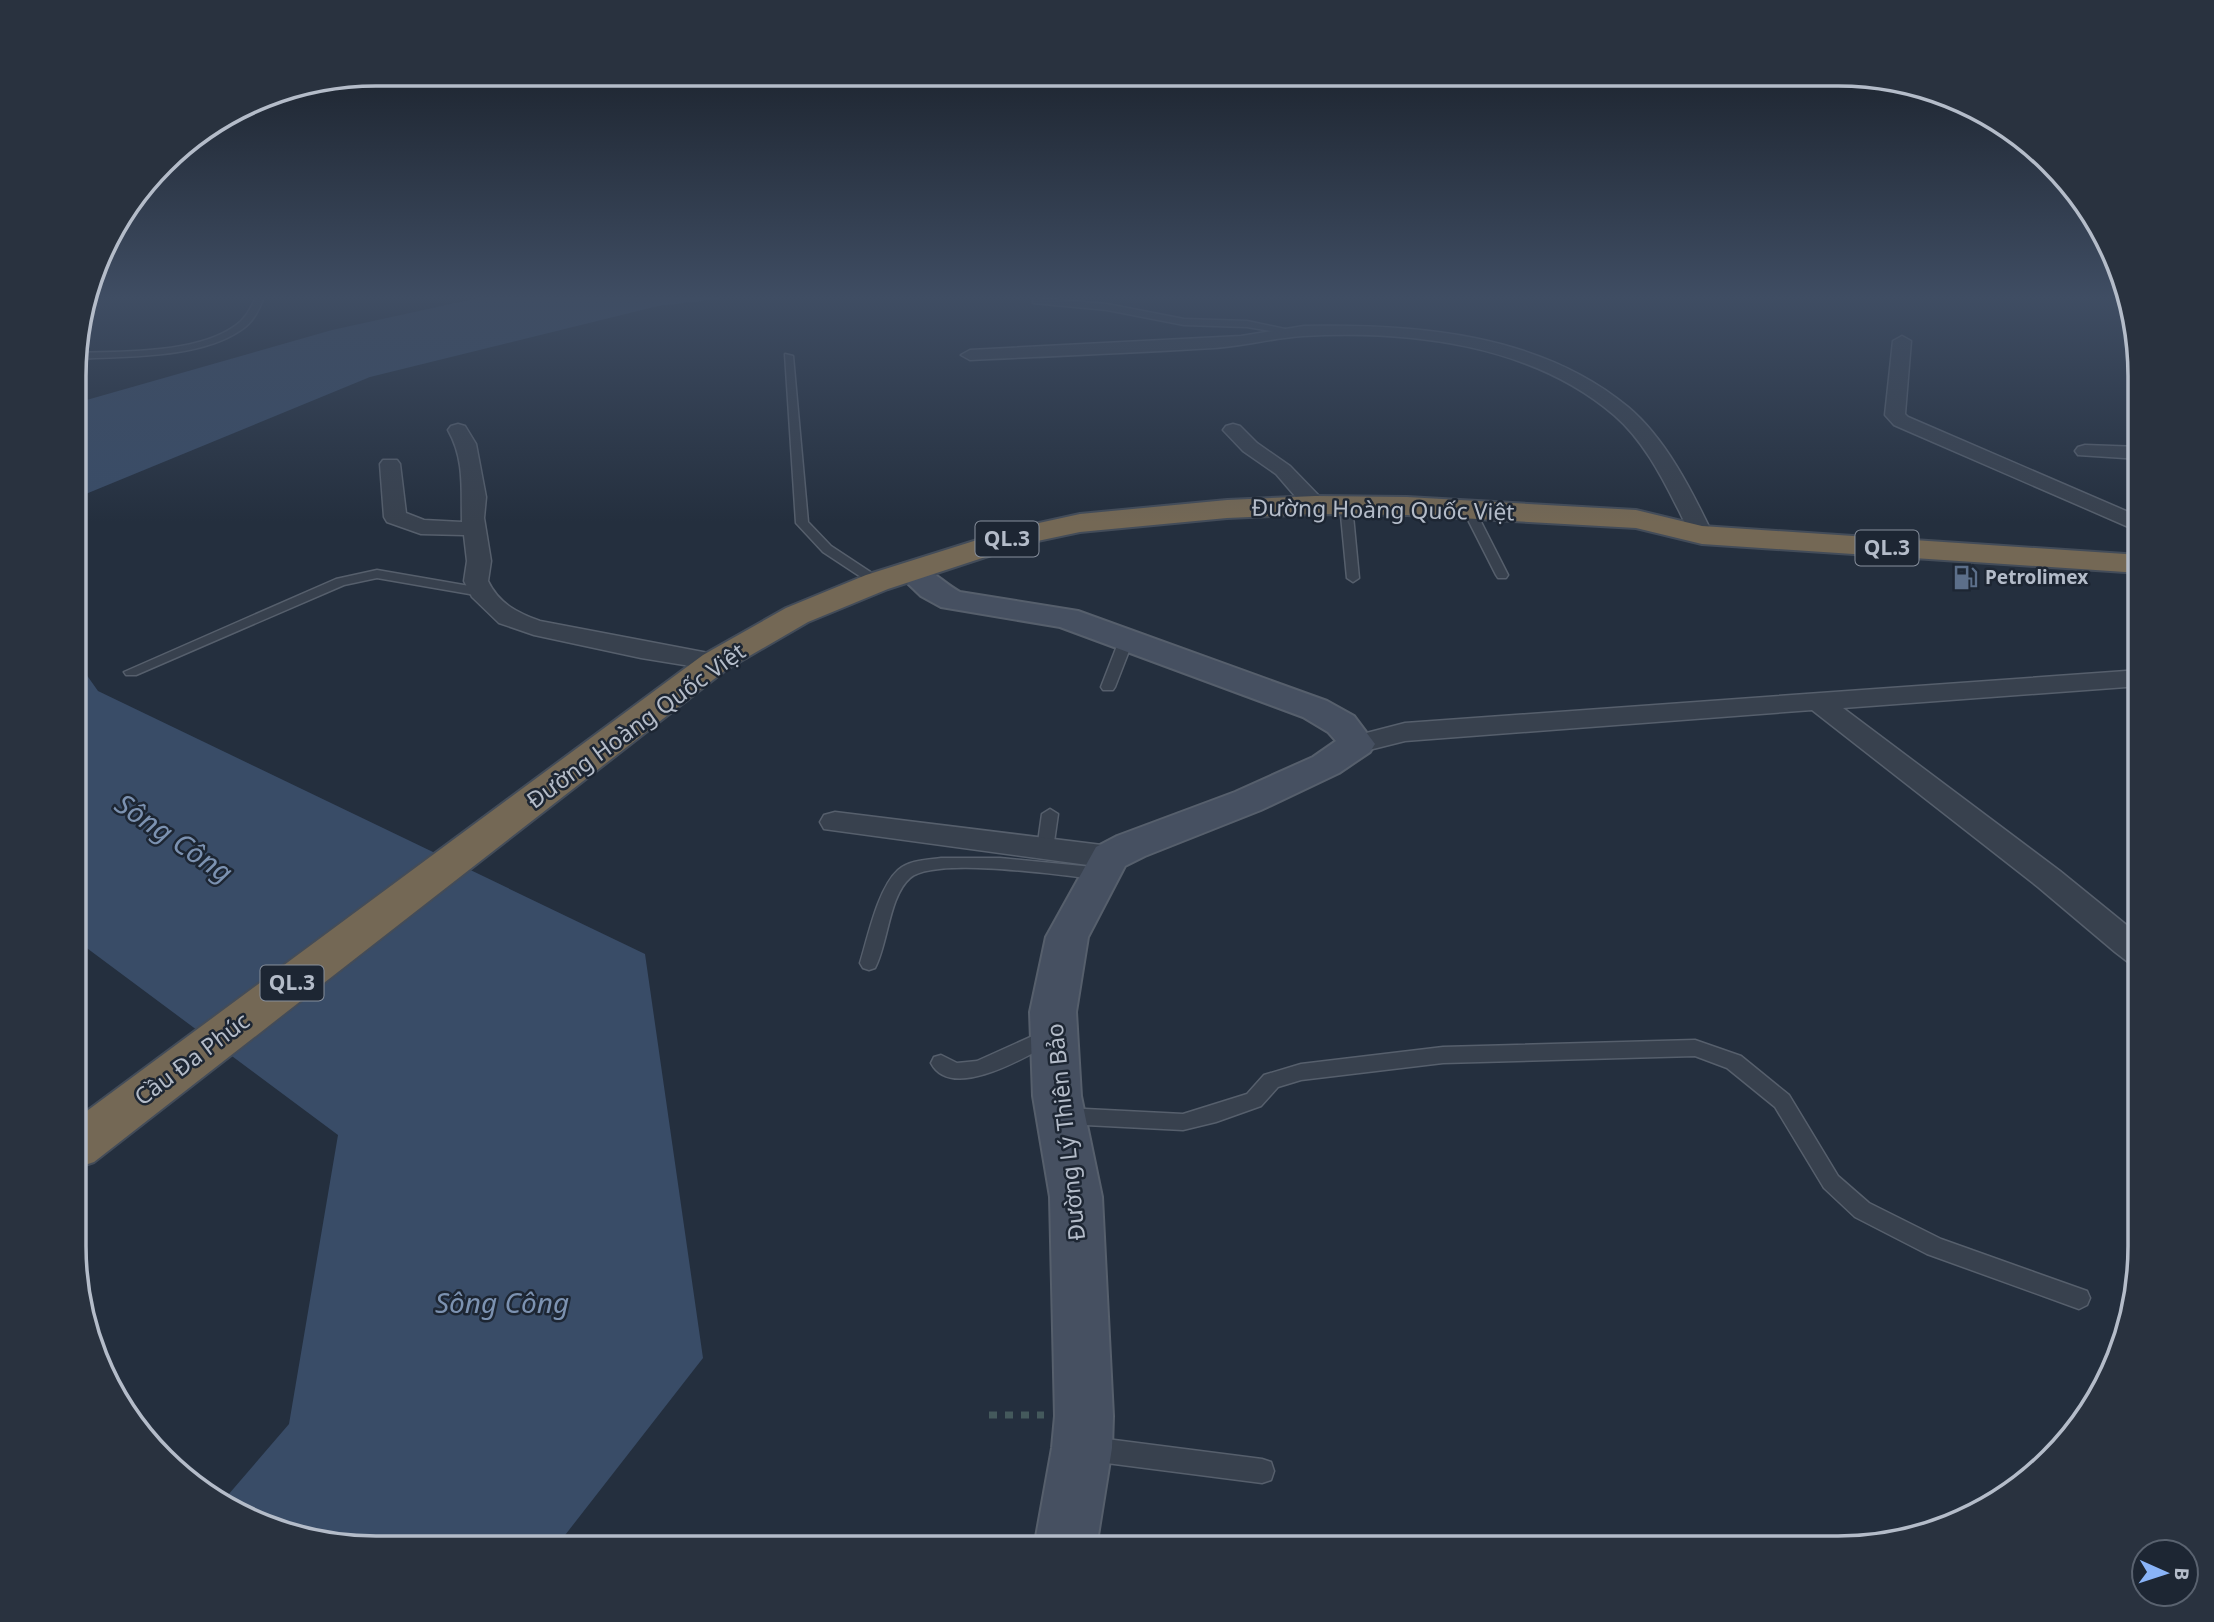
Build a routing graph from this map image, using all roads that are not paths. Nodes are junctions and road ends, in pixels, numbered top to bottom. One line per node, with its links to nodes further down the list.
1 (789, 371): 18 (lane)
2 (1553, 371): 13 (street)
3 (1899, 371): 12 (street)
4 (458, 430): 14 (street)
5 (1233, 430): 9 (street)
6 (2085, 451): 7 (street)
7 (2128, 453)
8 (390, 464): 14 (street)
9 (1315, 505): 10 (highway, Đường Hoàng Quốc Việt / QL.3); 18 (highway, Đường Hoàng Quốc Việt / QL.3)
10 (1346, 505): 11 (highway, Đường Hoàng Quốc Việt / QL.3); 19 (lane)
11 (1468, 508): 13 (highway, Đường Hoàng Quốc Việt / QL.3); 17 (lane)
12 (2128, 520)
13 (1697, 524): 15 (highway, Đường Hoàng Quốc Việt / QL.3); 16 (highway, Đường Hoàng Quốc Việt / QL.3)
14 (475, 529): 20 (street)
15 (2128, 542)
16 (2128, 563)
17 (1502, 575)
18 (893, 576): 21 (main road); 22 (highway, Đường Hoàng Quốc Việt / QL.3)
19 (1353, 578)
20 (481, 592): 22 (street); 23 (lane)
21 (1127, 638): 25 (lane); 27 (main road)
22 (715, 662): 31 (highway, Đường Hoàng Quốc Việt / QL.3)
23 (131, 672)
24 (2128, 679): 26 (street)
25 (1108, 687)
26 (1820, 704): 27 (street); 33 (street)
27 (1357, 744): 32 (main road)
28 (1050, 814): 30 (lane)
29 (835, 821): 30 (street)
30 (1045, 849): 32 (street)
31 (466, 852): 38 (highway, Cầu Đa Phúc / QL.3)
32 (1107, 865): 34 (lane); 35 (main road, Đường Lý Thiên Bảo)
33 (2128, 944)
34 (869, 963)
35 (1055, 1033): 36 (lane); 37 (main road, Đường Lý Thiên Bảo)
36 (941, 1063)
37 (1061, 1116): 39 (lane); 40 (main road, Đường Lý Thiên Bảo)
38 (86, 1139)
39 (2079, 1298)
40 (1083, 1432): 41 (lane); 42 (main road, Đường Lý Thiên Bảo)
41 (1262, 1471)
42 (1067, 1536)

